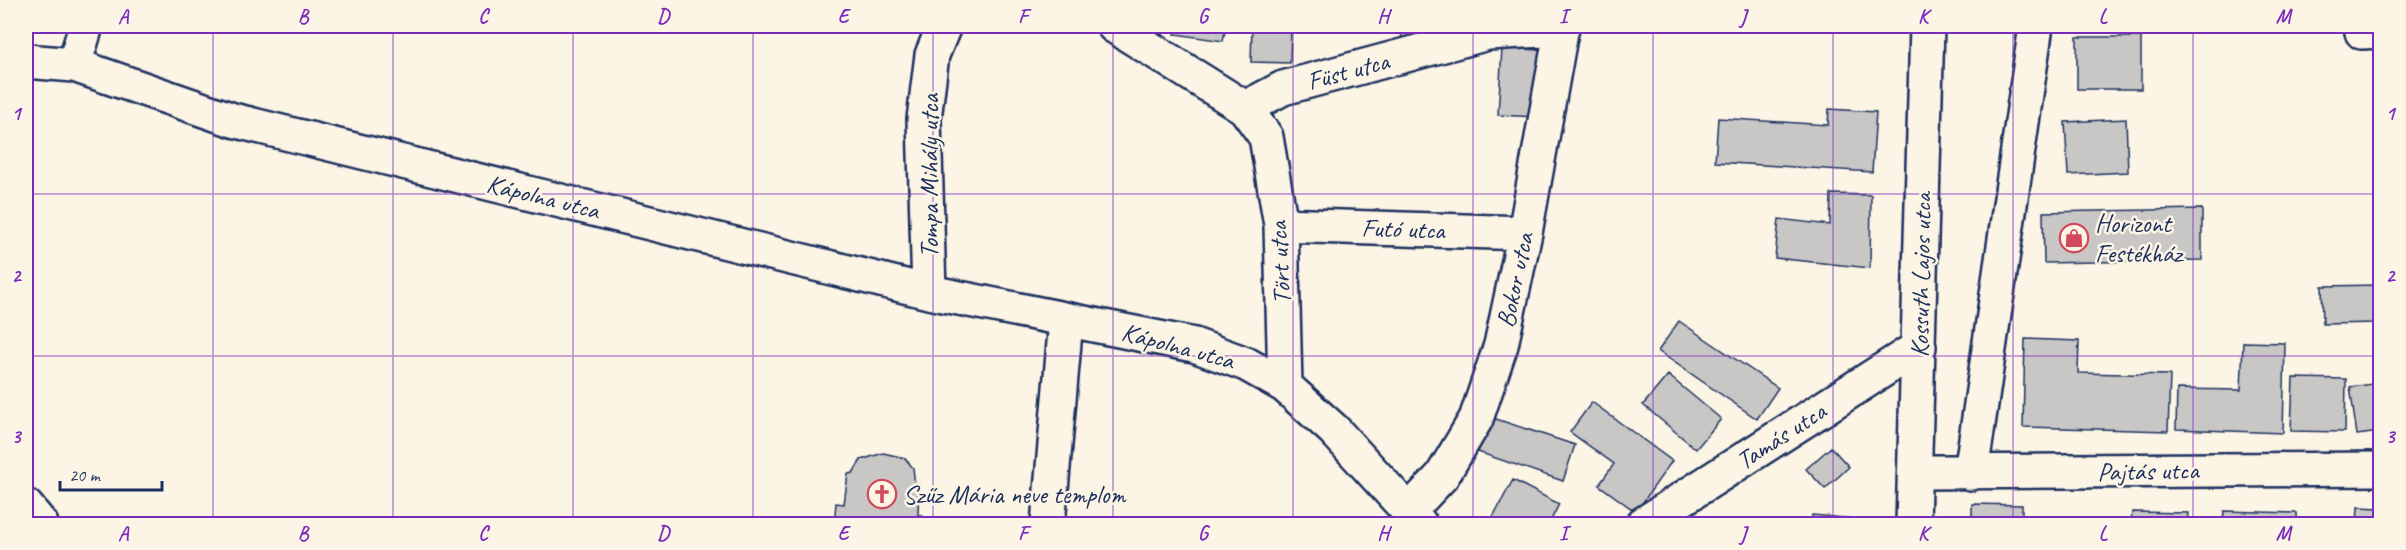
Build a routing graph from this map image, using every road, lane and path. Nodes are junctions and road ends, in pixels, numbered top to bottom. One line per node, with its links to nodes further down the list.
1 (86, 26): 8 (street)
2 (944, 26): 12 (street, Tompa Mihály utca)
3 (1114, 26): 9 (street, Tört utca)
4 (1927, 26): 14 (street, Kossuth Lajos utca)
5 (2036, 26): 18 (street)
6 (1562, 27): 9 (street, Füst utca); 11 (street, Bokor utca)
7 (26, 61): 8 (street, Kápolna utca)
8 (74, 65): 12 (street, Kápolna utca)
9 (1245, 108): 10 (street, Tört utca)
10 (1281, 225): 11 (street, Futó utca); 15 (street, Tört utca)
11 (1525, 233): 20 (street, Bokor utca)
12 (929, 292): 13 (street, Kápolna utca)
13 (1066, 320): 15 (street, Kápolna utca); 22 (street)
14 (1919, 347): 17 (street, Kossuth Lajos utca); 23 (street, Tamás utca)
15 (1285, 386): 20 (street)
16 (2380, 469): 18 (street, Pajtás utca)
17 (1915, 472): 18 (street, Pajtás utca); 24 (street, Kossuth Lajos utca)
18 (1971, 473)
19 (26, 506): 21 (street)
20 (1414, 518)
21 (41, 525)
22 (1048, 525)
23 (1643, 525)
24 (1913, 525)

